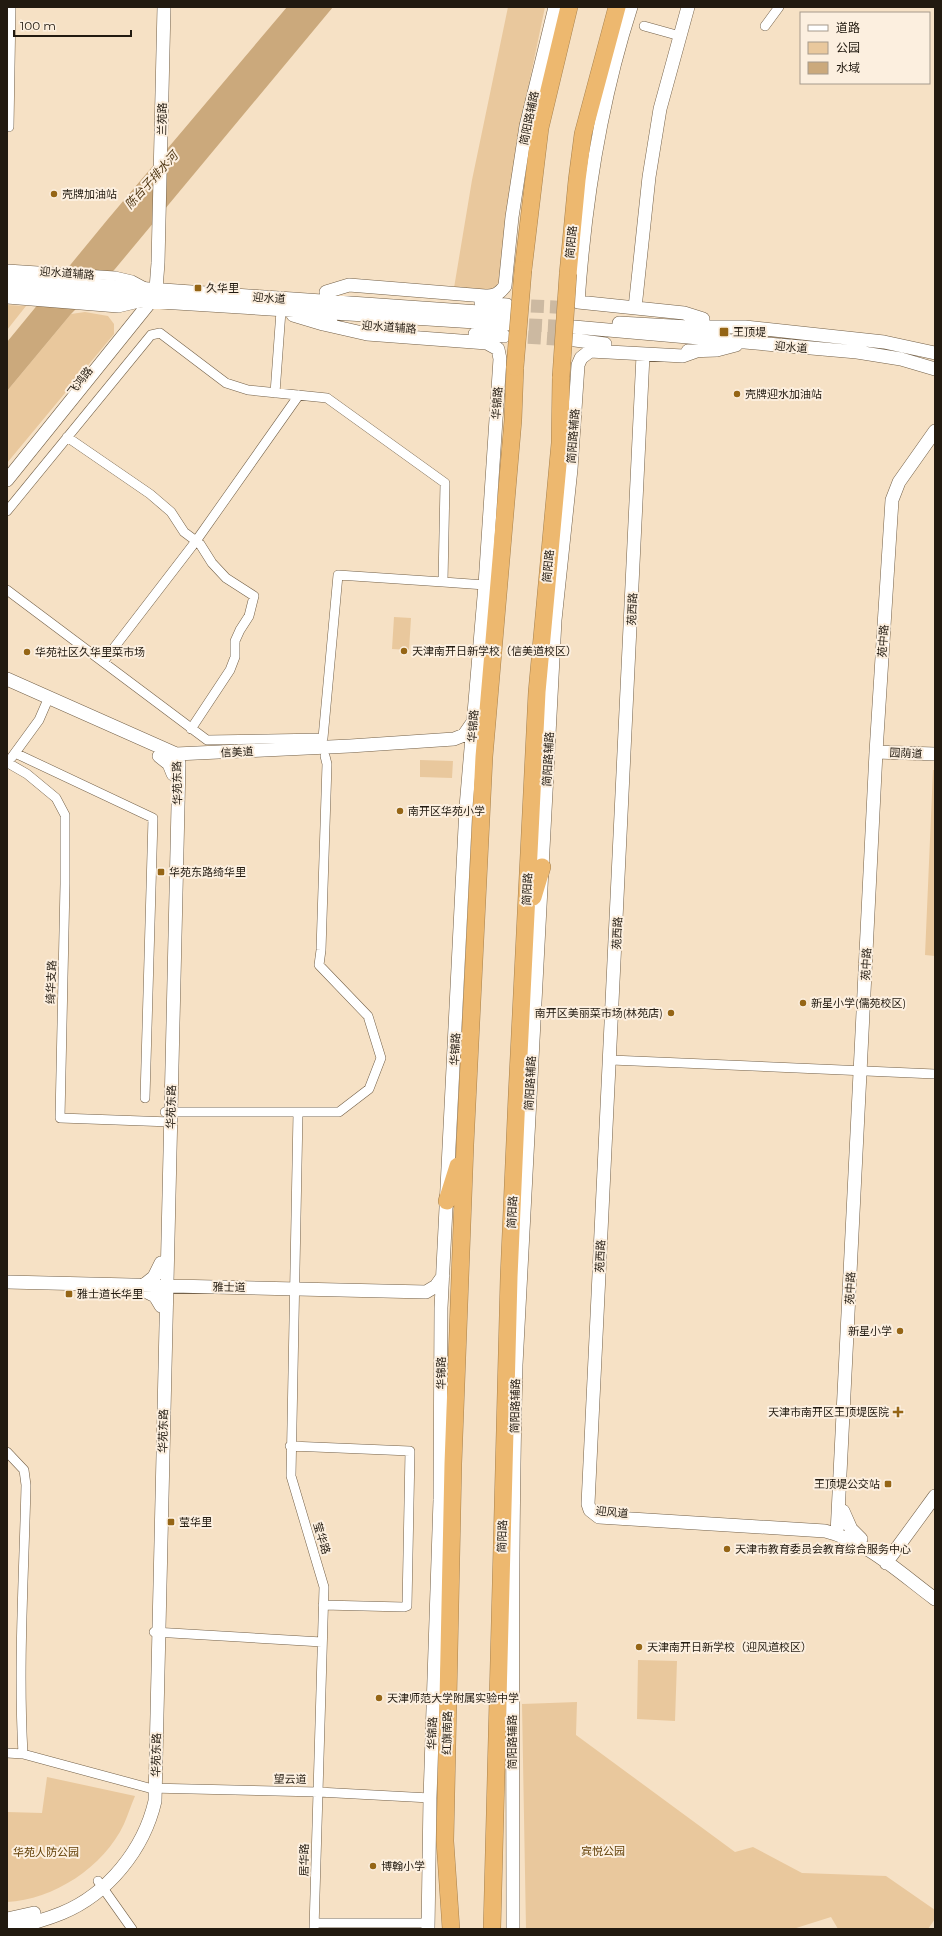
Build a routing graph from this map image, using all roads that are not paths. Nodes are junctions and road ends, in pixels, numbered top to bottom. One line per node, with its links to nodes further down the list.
1 (11, 7): 13 (street)
2 (161, 7): 14 (street, 兰苑路)
3 (164, 7): 14 (street, 兰苑路)
4 (555, 7): 19 (street, 简阳路辅路)
5 (569, 7): 61 (highway, bridge)
6 (617, 7): 62 (highway, 简阳路, bridge)
7 (631, 7): 24 (street)
8 (688, 7): 12 (street)
9 (779, 7): 11 (street)
10 (644, 26): 12 (street)
11 (765, 26)
12 (680, 36): 23 (street)
13 (9, 127)
14 (160, 152): 20 (street, 兰苑路)
15 (7, 269): 17 (street, 迎水道辅路)
16 (7, 279): 17 (street, 迎水道)
17 (46, 287): 18 (street, 迎水道); 20 (street, 迎水道); 20 (street, 迎水道); 21 (street)
18 (7, 290)
19 (326, 292): 22 (street); 26 (street)
20 (150, 295): 22 (street, 迎水道); 39 (street, 飞鸿路); 40 (street, 飞鸿路)
21 (7, 299)
22 (279, 306): 26 (street, 迎水道); 27 (street, 迎水道辅路); 34 (street)
23 (635, 308): 24 (street); 25 (street)
24 (575, 319): 25 (street); 28 (street, 迎水道); 29 (street, 迎水道); 30 (street)
25 (704, 319): 28 (street)
26 (506, 320): 27 (street, 迎水道辅路)
27 (323, 324): 44 (street, 华锦路)
28 (745, 327): 31 (street, 迎水道)
29 (746, 343): 30 (street); 33 (street, 迎水道)
30 (697, 351): 32 (street, 简阳路辅路)
31 (935, 353)
32 (643, 355): 60 (street, 简阳路辅路); 63 (street, 苑西路)
33 (935, 369)
34 (275, 393): 35 (street); 37 (street)
35 (299, 395): 42 (street); 43 (street)
36 (935, 431): 52 (street, 苑中路)
37 (67, 437): 41 (street); 42 (street)
38 (935, 441): 52 (street, 苑中路)
39 (7, 470)
40 (7, 480)
41 (7, 512)
42 (196, 542): 46 (street); 51 (street)
43 (443, 582): 44 (street); 51 (street)
44 (485, 585): 50 (street, 华锦路)
45 (7, 590): 46 (street)
46 (103, 662): 51 (street)
47 (7, 679): 49 (street, 信美道)
48 (7, 688): 49 (street, 信美道)
49 (48, 702): 53 (street); 58 (street, 信美道); 58 (street, 信美道)
50 (473, 720): 56 (street, 华锦路); 58 (street, 信美道)
51 (191, 729)
52 (879, 752): 54 (street, 园荫道); 64 (street, 苑中路)
53 (12, 753): 57 (street); 66 (street)
54 (935, 754)
55 (325, 756): 56 (street, 信美道); 58 (street, 信美道); 67 (street)
56 (471, 757): 59 (street, 华锦路)
57 (7, 764): 68 (street, 绮华支路)
58 (175, 764): 68 (street, 华苑东路)
59 (466, 807): 61 (street); 70 (street, 华锦路)
60 (542, 867): 62 (highway); 80 (street, 简阳路辅路)
61 (477, 879): 69 (highway)
62 (526, 920): 73 (highway, 简阳路)
63 (611, 1060): 64 (street); 85 (street, 苑西路)
64 (863, 1072): 65 (street); 86 (street, 苑中路); 87 (street, 苑中路)
65 (935, 1074)
66 (146, 1098)
67 (298, 1113): 68 (street); 77 (street, 莹华路)
68 (168, 1117): 71 (street, 华苑东路); 78 (street, 华苑东路)
69 (465, 1145): 70 (highway); 106 (highway, 红旗南路)
70 (447, 1201): 72 (street, 华锦路)
71 (161, 1263): 76 (street); 78 (street, 华苑东路)
72 (443, 1276): 77 (street, 雅士道); 79 (street, 华锦路)
73 (509, 1277): 80 (street); 102 (highway, 简阳路)
74 (7, 1282): 76 (street, 雅士道)
75 (7, 1286): 76 (street, 雅士道)
76 (143, 1287): 78 (street, 雅士道); 78 (street)
77 (295, 1291): 78 (street, 雅士道); 79 (street, 雅士道); 81 (street, 莹华路)
78 (163, 1294): 93 (street, 华苑东路)
79 (442, 1308): 99 (street, 华锦路)
80 (516, 1365): 107 (street, 简阳路辅路)
81 (290, 1446): 92 (street, 莹华路); 92 (street)
82 (7, 1452): 96 (street)
83 (935, 1496): 89 (street)
84 (935, 1507): 89 (street)
85 (590, 1510): 87 (street, 迎风道)
86 (843, 1511): 87 (street, 苑中路); 88 (street)
87 (839, 1532): 88 (street, 迎风道); 89 (street, 迎风道)
88 (861, 1539): 89 (street, 迎风道)
89 (892, 1563): 90 (street, 迎风道); 91 (street, 迎风道)
90 (935, 1592)
91 (935, 1599)
92 (323, 1605): 94 (street, 莹华路)
93 (155, 1632): 94 (street); 97 (street, 华苑东路)
94 (322, 1642): 98 (street, 莹华路)
95 (7, 1753): 96 (street, 望云道)
96 (23, 1754): 97 (street, 望云道)
97 (152, 1789): 98 (street, 望云道); 100 (street, 华苑东路)
98 (318, 1792): 99 (street, 望云道); 103 (street, 居华路)
99 (430, 1798): 104 (street, 华锦路)
100 (100, 1884): 101 (street, 华苑东路); 105 (street)
101 (12, 1924)
102 (492, 1924)
103 (315, 1926): 104 (street)
104 (428, 1926)
105 (132, 1929)
106 (451, 1929)
107 (513, 1929)

